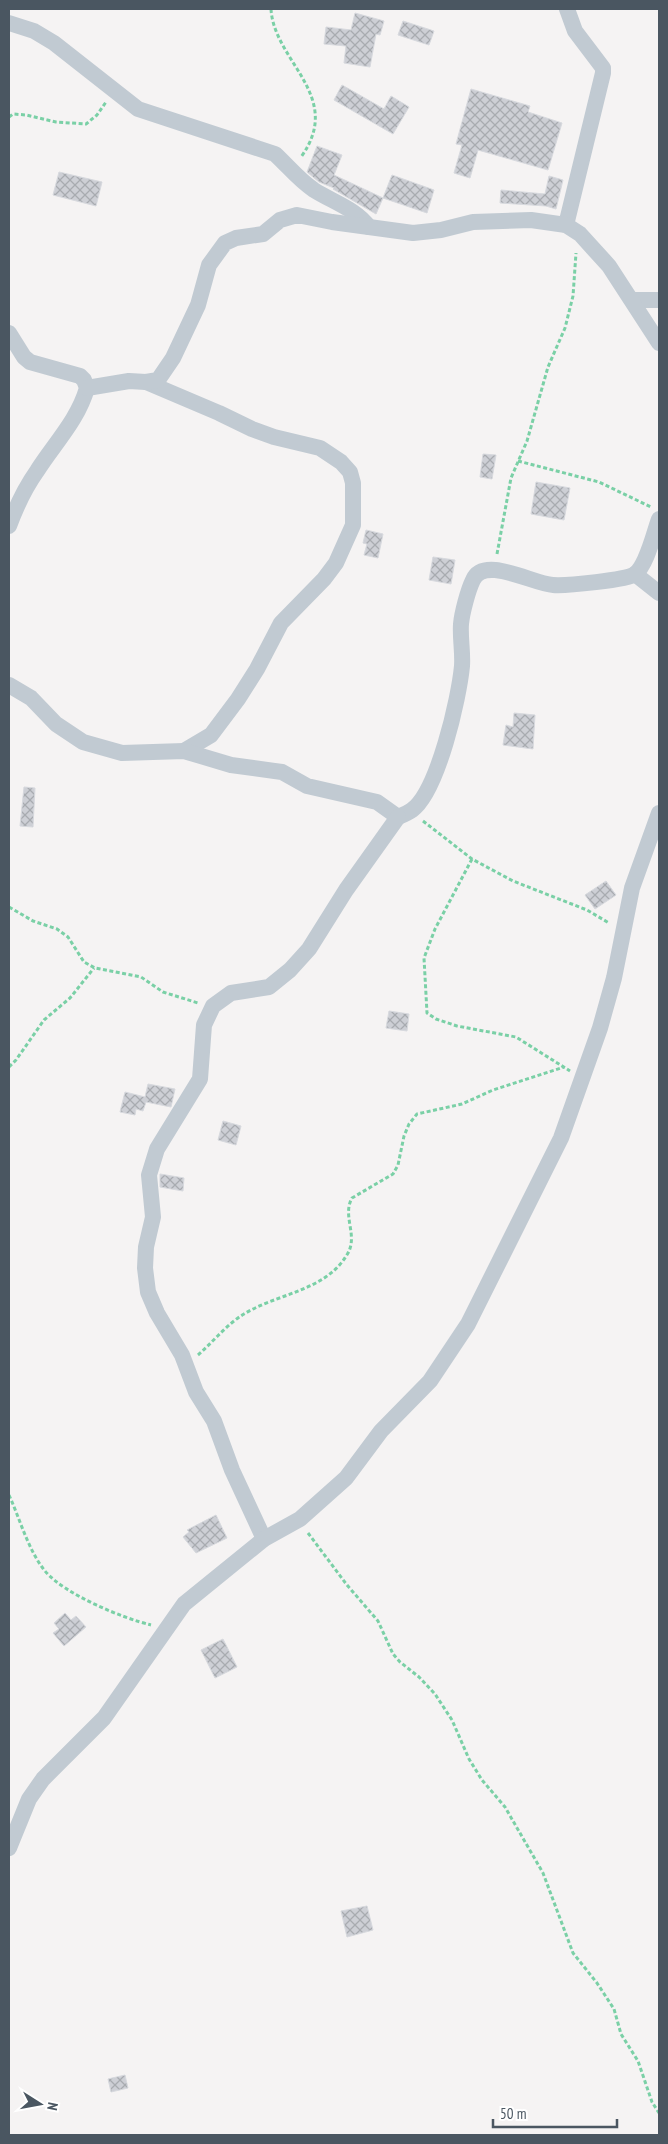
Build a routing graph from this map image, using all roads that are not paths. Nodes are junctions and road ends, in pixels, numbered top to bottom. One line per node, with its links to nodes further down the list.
1 (567, 9): 4 (street)
2 (9, 23): 3 (street)
3 (369, 227): 4 (street); 9 (street)
4 (570, 228): 5 (street)
5 (632, 300): 6 (street); 8 (street)
6 (659, 300)
7 (9, 332): 10 (street)
8 (659, 343)
9 (146, 382): 10 (street); 16 (street)
10 (87, 388): 12 (street)
11 (656, 513): 13 (street)
12 (9, 526)
13 (635, 574): 14 (street); 18 (street)
14 (659, 593)
15 (9, 685): 16 (street)
16 (184, 751): 18 (street)
17 (659, 813): 19 (street)
18 (405, 814): 19 (street)
19 (264, 1539): 20 (street)
20 (9, 1848)

